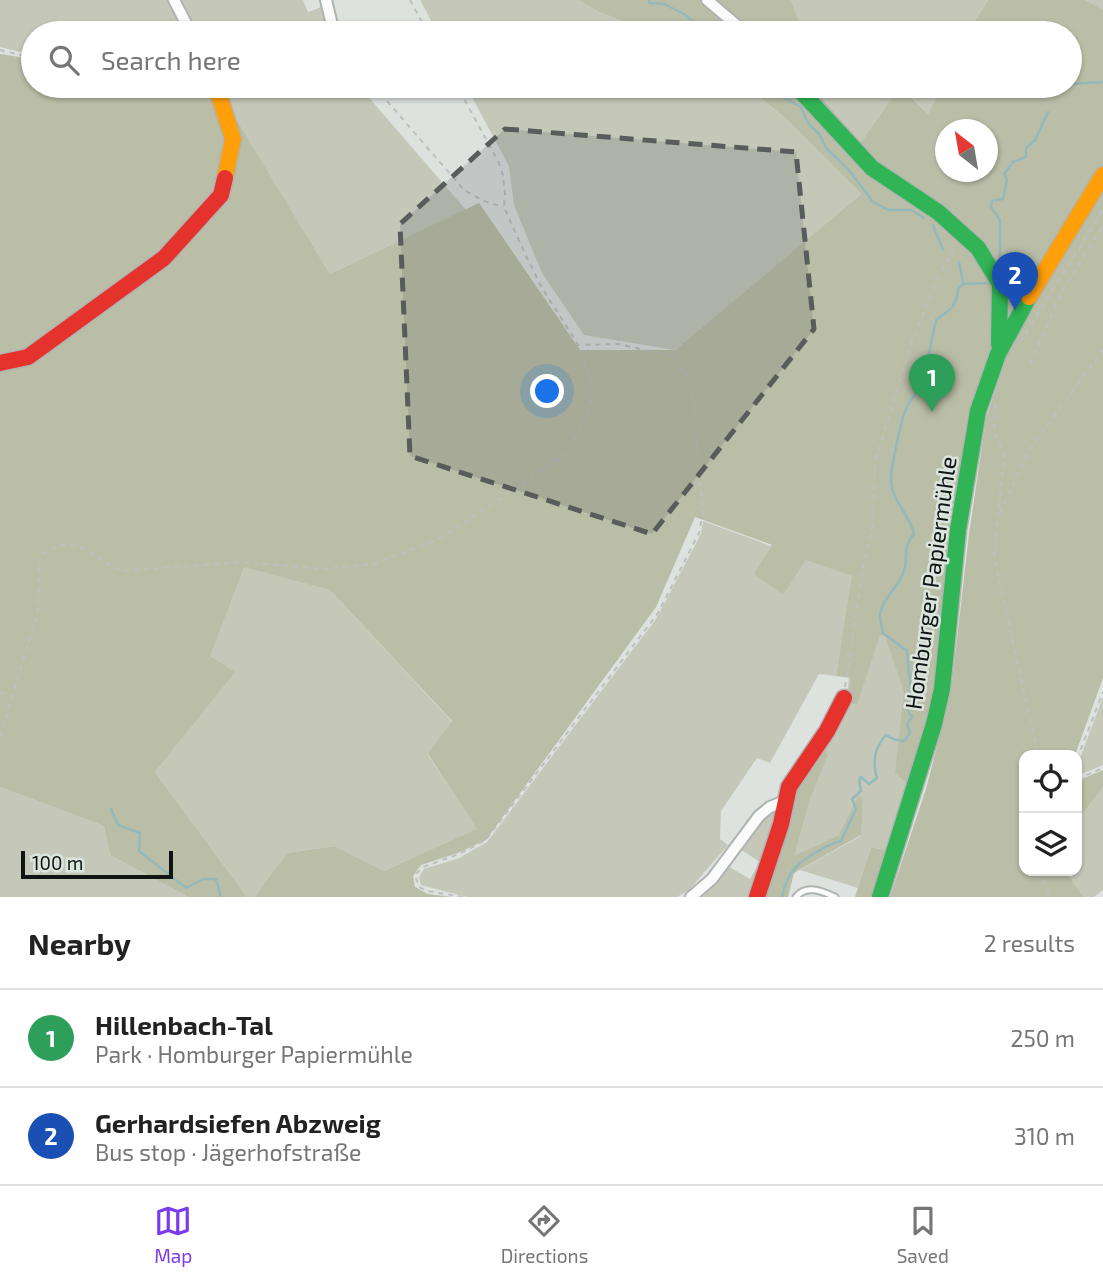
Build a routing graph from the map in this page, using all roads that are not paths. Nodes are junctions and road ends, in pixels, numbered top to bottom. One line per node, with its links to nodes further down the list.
1 (174, 0): 3 (street)
2 (707, 0): 4 (street)
3 (185, 21)
4 (732, 21)
5 (221, 98): 9 (street)
6 (807, 98): 8 (street)
7 (1103, 175): 8 (street)
8 (998, 354): 16 (street, Homburger Papiermühle)
9 (0, 362)
10 (844, 698): 11 (street)
11 (785, 801): 12 (street); 13 (street)
12 (691, 897)
13 (757, 897)
14 (796, 897): 15 (lane)
15 (835, 897)
16 (880, 897)

